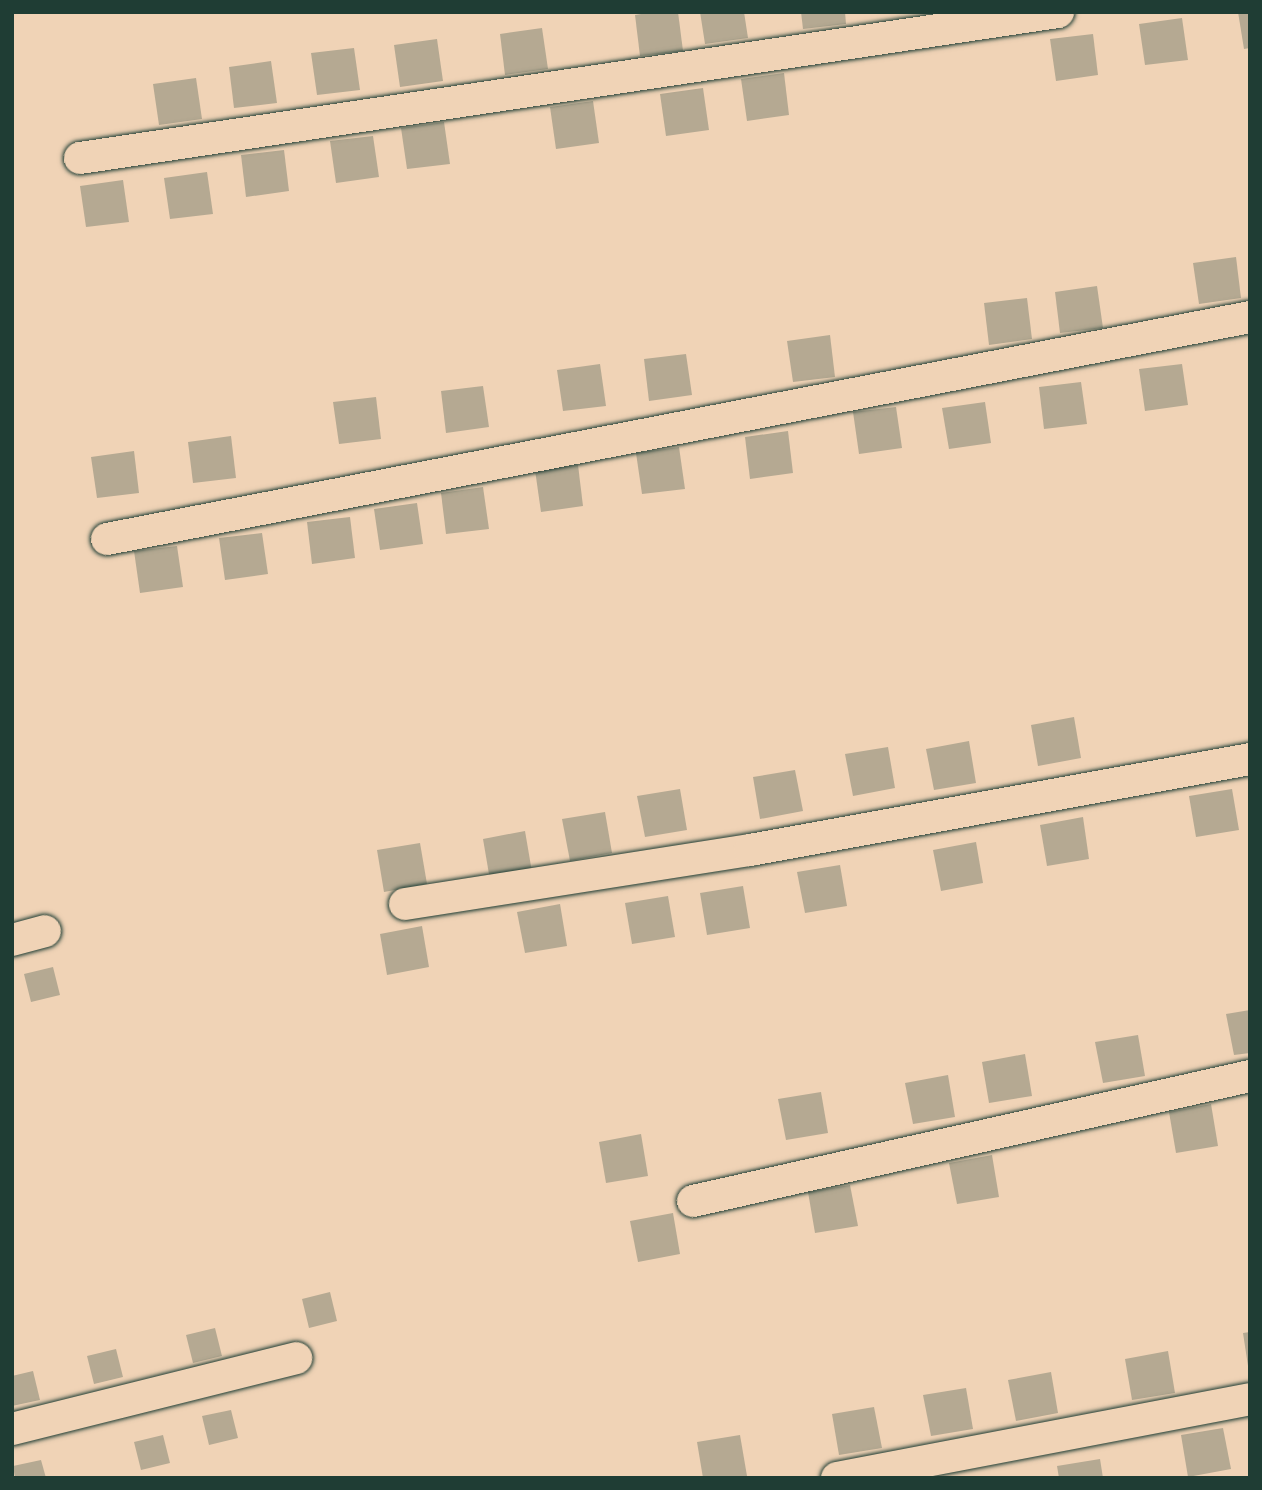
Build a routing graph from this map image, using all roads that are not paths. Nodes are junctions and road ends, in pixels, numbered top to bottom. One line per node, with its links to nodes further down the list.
1 (1058, 12): 2 (street)
2 (80, 158)
3 (1250, 317): 4 (street)
4 (107, 539)
5 (1250, 759): 6 (street)
6 (405, 904)
7 (45, 931): 8 (street)
8 (12, 940)
9 (1250, 1076): 10 (street)
10 (693, 1201)
11 (296, 1358): 13 (street)
12 (1250, 1399): 14 (street)
13 (12, 1429)
14 (837, 1478)

